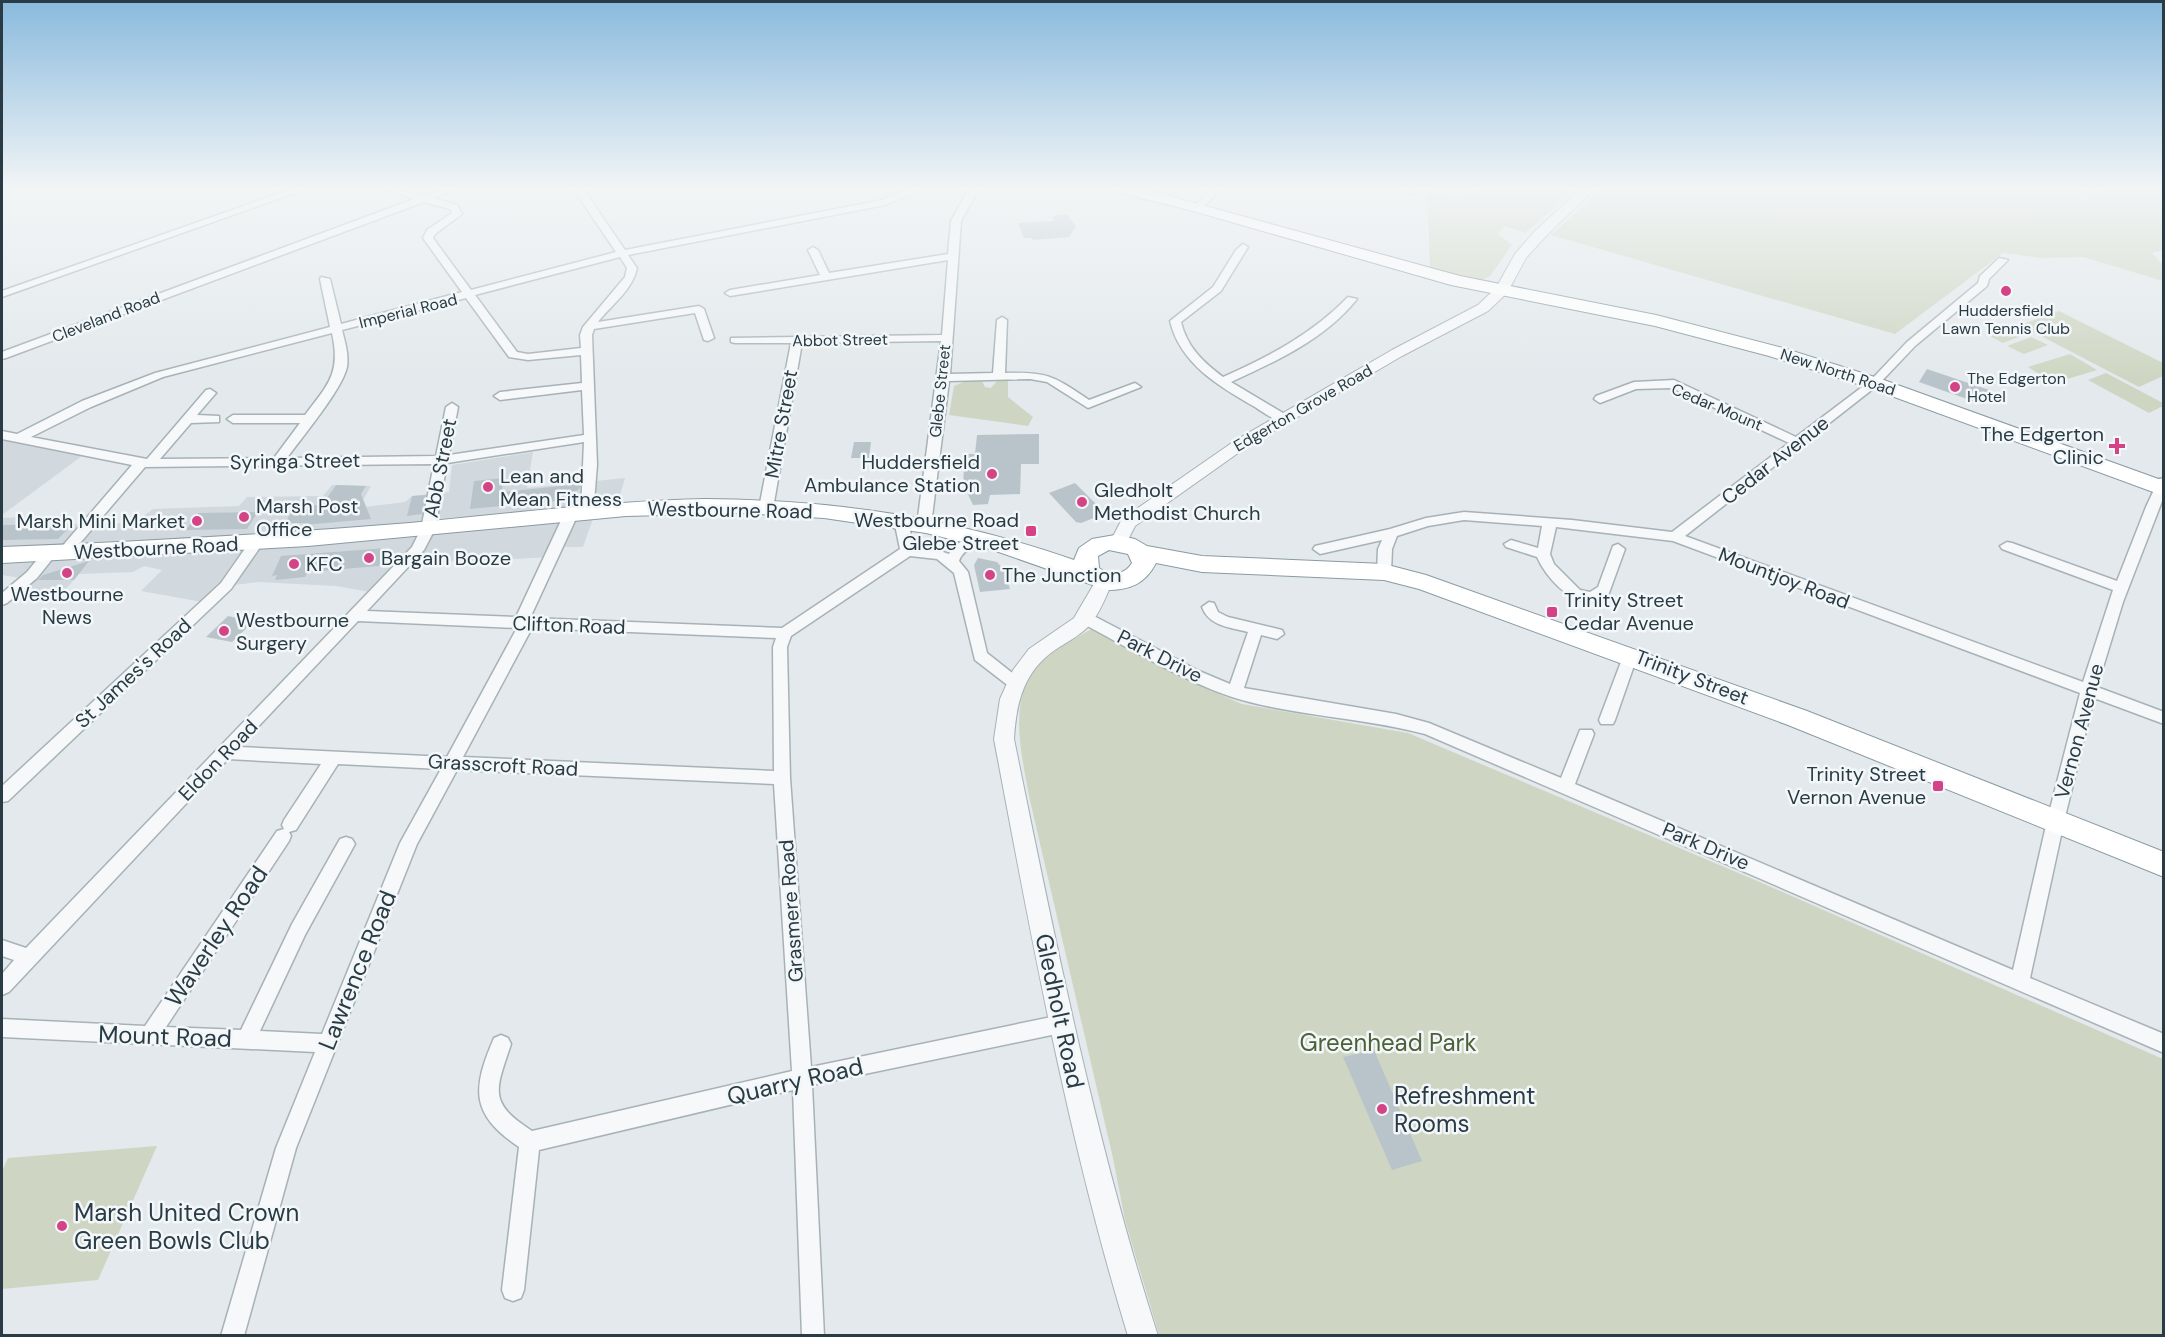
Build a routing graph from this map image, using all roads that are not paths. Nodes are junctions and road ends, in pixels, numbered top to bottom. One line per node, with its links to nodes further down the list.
1 (120, 252): 17 (street)
2 (278, 252): 28 (street, Cleveland Road)
3 (439, 252): 18 (street)
4 (627, 252): 10 (street, Imperial Road)
5 (814, 252): 13 (street)
6 (952, 252): 11 (street, Glebe Street)
7 (1240, 252): 31 (street)
8 (1357, 252): 15 (highway, New North Road)
9 (1524, 252): 15 (street, Edgerton Grove Road)
10 (624, 253): 18 (street, Imperial Road); 21 (street)
11 (952, 256): 13 (street); 24 (street, Glebe Street)
12 (2003, 260): 32 (street, Cedar Avenue)
13 (826, 277): 16 (street)
14 (325, 279): 22 (street)
15 (1502, 290): 32 (highway, New North Road); 43 (street, Edgerton Grove Road)
16 (730, 293)
17 (2, 294)
18 (472, 295): 22 (street, Imperial Road); 27 (street)
19 (1352, 299): 31 (street)
20 (1002, 320): 29 (street)
21 (589, 327): 23 (street); 27 (street)
22 (335, 330): 42 (street); 46 (street, Imperial Road)
23 (708, 338)
24 (946, 338): 26 (street, Abbot Street); 30 (street, Glebe Street)
25 (735, 340): 26 (street, Abbot Street)
26 (797, 340): 52 (street, Mitre Street)
27 (586, 351): 33 (street)
28 (2, 356)
29 (999, 377): 30 (street); 34 (street)
30 (944, 378): 56 (street, Glebe Street)
31 (1224, 381): 43 (street)
32 (1874, 382): 47 (street, Cedar Avenue); 51 (highway, New North Road)
33 (588, 386): 36 (street); 45 (street)
34 (1135, 387)
35 (210, 393): 39 (street)
36 (500, 396)
37 (1600, 399): 47 (street, Cedar Mount)
38 (452, 407): 48 (street, Abb Street)
39 (187, 419): 40 (street); 50 (street)
40 (215, 419)
41 (233, 419): 42 (street)
42 (308, 419): 49 (street)
43 (1284, 419): 61 (street, Edgerton Grove Road)
44 (2, 435): 46 (street, Syringa Street)
45 (589, 438): 48 (street, Syringa Street); 53 (street)
46 (18, 439): 50 (street, Syringa Street)
47 (1797, 442): 59 (street, Cedar Avenue)
48 (442, 460): 49 (street, Syringa Street); 57 (street, Abb Street)
49 (278, 461): 50 (street, Syringa Street)
50 (145, 463): 70 (street)
51 (2162, 487): 77 (street, Vernon Avenue)
52 (766, 508): 53 (highway, Westbourne Road); 54 (highway, Westbourne Road)
53 (580, 512): 57 (highway, Westbourne Road); 82 (street, Lawrence Road)
54 (901, 520): 56 (highway, Westbourne Road); 69 (street)
55 (1550, 522): 58 (street, Mountjoy Road); 59 (street, Mountjoy Road); 71 (street)
56 (924, 525): 60 (highway, Westbourne Road)
57 (428, 529): 62 (highway, Westbourne Road); 80 (street, Eldon Road)
58 (1392, 533): 66 (street, Mountjoy Road); 75 (street)
59 (1675, 537): 89 (street, Mountjoy Road)
60 (978, 540): 68 (highway, Westbourne Road); 73 (street)
61 (1119, 542): 65 (highway); 74 (highway)
62 (256, 543): 70 (highway, Westbourne Road); 98 (street, St James's Road)
63 (1511, 544): 71 (street)
64 (2007, 546): 77 (street)
65 (1092, 548): 68 (highway, Westbourne Road); 76 (highway)
66 (1320, 549)
67 (1618, 549): 71 (street)
68 (1024, 550): 76 (highway, Westbourne Road)
69 (907, 551): 73 (street); 84 (street)
70 (57, 553): 72 (highway, Westbourne Road); 78 (street)
71 (1543, 554)
72 (2, 555)
73 (952, 562): 87 (street)
74 (1140, 563): 75 (highway, Trinity Street); 76 (highway)
75 (1384, 572): 86 (highway, Trinity Street)
76 (1098, 579): 81 (street, Gledholt Road)
77 (2121, 588): 89 (street, Vernon Avenue)
78 (2, 600)
79 (1209, 608): 83 (street)
80 (353, 616): 82 (street, Clifton Road); 93 (street, Eldon Road)
81 (1085, 618): 87 (street, Gledholt Road); 88 (street, Park Drive)
82 (523, 624): 84 (street, Clifton Road); 95 (street, Lawrence Road)
83 (1256, 629): 85 (street); 88 (street)
84 (785, 633): 96 (street, Grasmere Road)
85 (1277, 634)
86 (1630, 654): 91 (street); 99 (highway, Trinity Street)
87 (1015, 683): 106 (street, Gledholt Road)
88 (1235, 692): 97 (street, Park Drive)
89 (2088, 692): 90 (street, Mountjoy Road); 99 (street, Vernon Avenue)
90 (2163, 718)
91 (1607, 720)
92 (1586, 734): 97 (street)
93 (225, 753): 94 (street, Grasscroft Road); 103 (street, Eldon Road)
94 (334, 758): 95 (street, Grasscroft Road); 108 (street, Waverley Road)
95 (453, 762): 96 (street, Grasscroft Road); 110 (street, Lawrence Road)
96 (782, 778): 113 (street, Grasmere Road)
97 (1566, 786): 104 (street, Park Drive)
98 (2, 796)
99 (2055, 818): 101 (highway, Trinity Street); 104 (street, Vernon Avenue)
100 (346, 844): 109 (street)
101 (2163, 865)
102 (2, 948): 103 (street)
103 (29, 957): 105 (street, Eldon Road)
104 (2020, 980): 112 (street, Park Drive)
105 (2, 986)
106 (1061, 1024): 113 (street, Quarry Road); 118 (street, Gledholt Road)
107 (2, 1028): 108 (street, Mount Road)
108 (149, 1036): 109 (street, Mount Road)
109 (246, 1040): 110 (street, Mount Road)
110 (328, 1043): 116 (street, Lawrence Road)
111 (501, 1044): 114 (street)
112 (2163, 1044)
113 (802, 1078): 114 (street, Quarry Road); 117 (street, Grasmere Road)
114 (530, 1142): 115 (street)
115 (513, 1290)
116 (232, 1335)
117 (813, 1335)
118 (1143, 1335)

